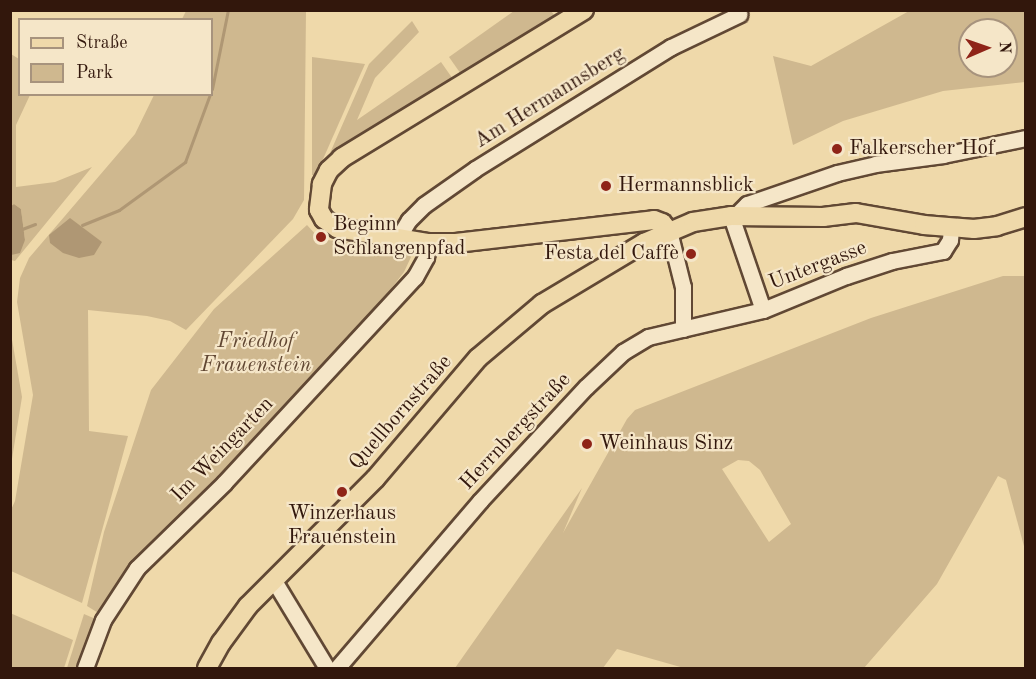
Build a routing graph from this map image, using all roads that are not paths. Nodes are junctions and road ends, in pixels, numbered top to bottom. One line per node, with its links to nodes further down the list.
1 (584, 10): 8 (main road)
2 (740, 14): 8 (street, Am Hermannsberg)
3 (1026, 138): 4 (street)
4 (733, 216): 6 (main road, Quellbornstraße); 7 (main road, Quellbornstraße); 10 (street)
5 (1026, 217): 6 (main road, Quellbornstraße)
6 (951, 228): 10 (street, Untergasse)
7 (669, 231): 9 (main road); 11 (street); 12 (main road, Quellbornstraße)
8 (398, 238): 9 (main road)
9 (429, 243): 13 (street, Im Weingarten)
10 (763, 310): 11 (street, Untergasse)
11 (683, 329): 16 (street, Herrnbergstraße)
12 (273, 579): 14 (main road, Quellbornstraße); 15 (street)
13 (85, 669)
14 (207, 669)
15 (327, 669)
16 (337, 669)

